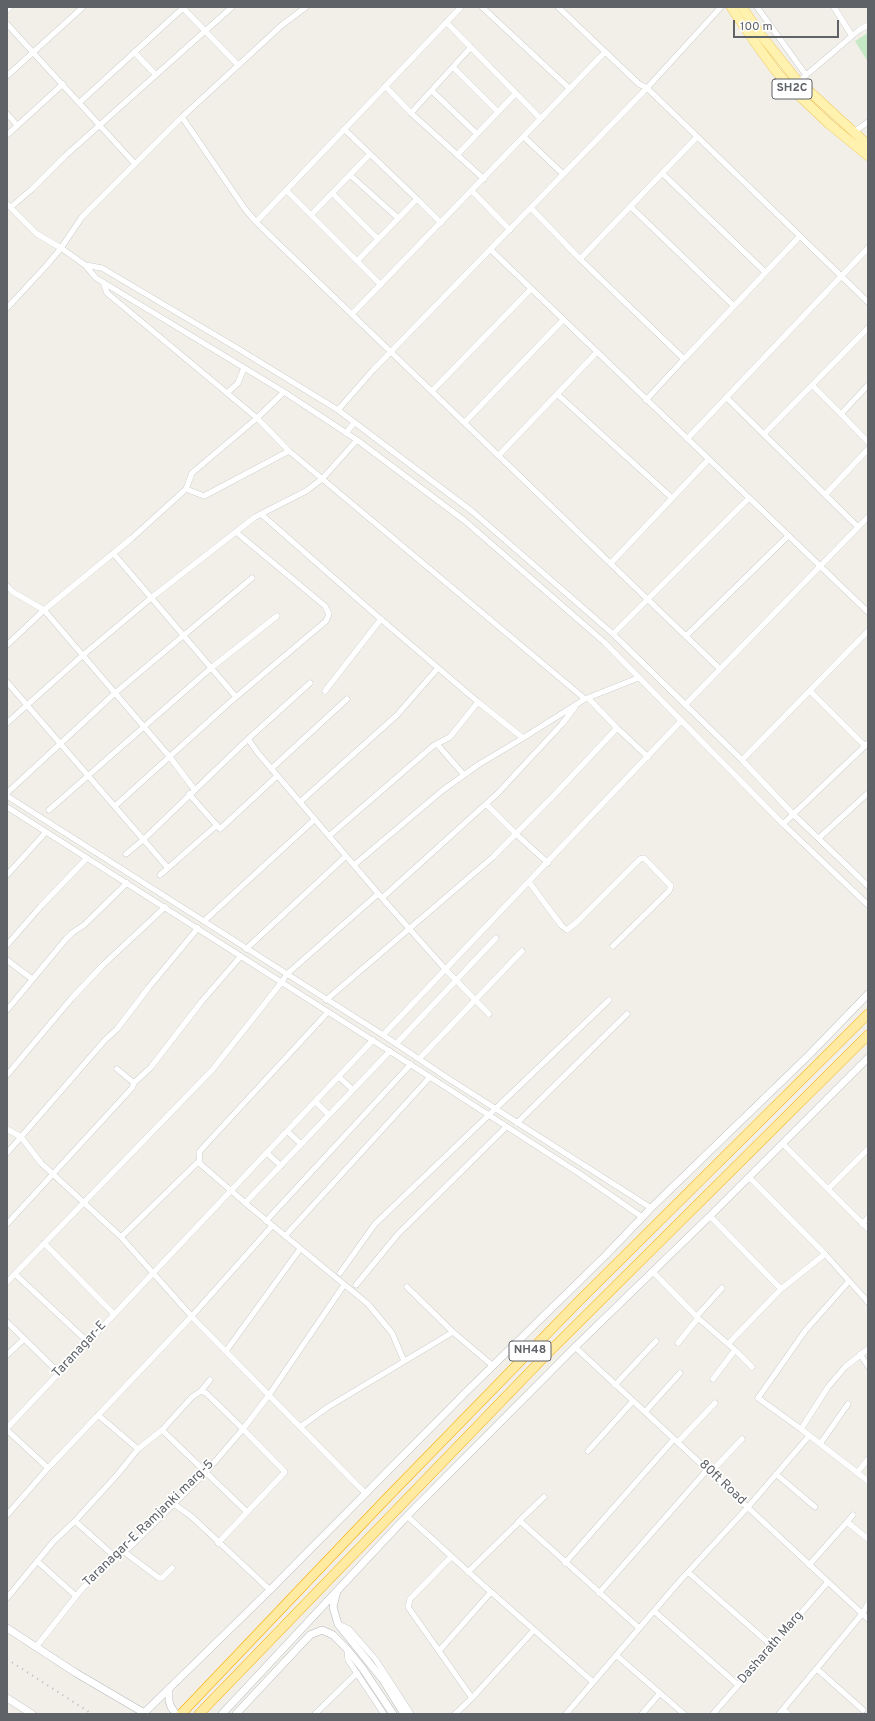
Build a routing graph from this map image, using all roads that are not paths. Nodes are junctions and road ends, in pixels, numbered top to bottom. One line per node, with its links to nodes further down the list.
1 (10, 7): 15 (street)
2 (83, 7): 24 (street)
3 (182, 7): 19 (street); 22 (street)
4 (232, 7): 19 (street)
5 (306, 7): 14 (street)
6 (461, 7): 16 (street)
7 (482, 7): 35 (street)
8 (558, 7): 23 (street)
9 (721, 7): 33 (street)
10 (732, 7): 34 (main road, SH2C)
11 (742, 7): 30 (main road, SH2C)
12 (757, 7): 28 (street)
13 (834, 7): 20 (street)
14 (299, 9): 25 (street)
15 (7, 10)
16 (446, 22): 21 (street); 32 (street)
17 (7, 24): 24 (street)
18 (868, 25): 20 (street)
19 (205, 31): 25 (street); 27 (street)
20 (852, 36): 28 (street)
21 (471, 47): 26 (street); 37 (street)
22 (134, 52): 27 (street); 38 (street)
23 (605, 52): 33 (street); 35 (street)
24 (33, 53): 29 (street); 31 (street)
25 (238, 65): 42 (street)
26 (453, 67): 36 (street); 39 (street)
27 (156, 75): 46 (street)
28 (806, 75): 30 (street)
29 (7, 76)
30 (799, 82): 34 (street); 48 (main road, SH2C)
31 (63, 84): 38 (street); 45 (street)
32 (385, 86): 41 (street); 47 (street)
33 (647, 88): 52 (street); 59 (street)
34 (791, 88): 53 (main road, SH2C)
35 (570, 89): 43 (street)
36 (432, 90): 41 (street); 49 (street)
37 (516, 93): 39 (street); 43 (street)
38 (80, 102): 46 (street)
39 (498, 112): 49 (street)
40 (7, 114): 45 (street)
41 (411, 114): 55 (street)
42 (182, 117): 56 (street); 70 (street)
43 (541, 119): 51 (street)
44 (868, 122): 48 (street)
45 (17, 125): 50 (street)
46 (100, 125): 56 (street); 65 (street)
47 (344, 129): 54 (street); 61 (street)
48 (854, 132): 53 (main road, SH2C)
49 (477, 134): 55 (street)
50 (7, 135)
51 (524, 137): 59 (street); 60 (street)
52 (697, 137): 57 (street); 73 (street)
53 (866, 149)
54 (370, 154): 58 (street); 64 (street)
55 (457, 155): 60 (street)
56 (135, 164): 75 (street)
57 (662, 173): 66 (street); 81 (street)
58 (350, 174): 63 (street); 69 (street)
59 (563, 174): 67 (street)
60 (484, 179): 62 (street)
61 (286, 190): 68 (street); 70 (street)
62 (472, 191): 71 (street); 72 (street)
63 (332, 193): 68 (street); 74 (street)
64 (416, 199): 69 (street); 71 (street)
65 (9, 206): 75 (street)
66 (630, 206): 78 (street); 87 (street)
67 (531, 208): 72 (street); 78 (street)
68 (311, 215): 79 (street)
69 (398, 218): 74 (street)
70 (256, 222): 89 (street)
71 (441, 223): 84 (street)
72 (510, 230): 77 (street)
73 (800, 236): 81 (street); 82 (street)
74 (378, 239): 79 (street)
75 (61, 248): 80 (street); 88 (street)
76 (868, 248): 82 (street)
77 (491, 250): 85 (street); 92 (street)
78 (580, 259): 94 (street)
79 (357, 261): 84 (street)
80 (85, 265): 83 (street); 104 (street)
81 (765, 272): 87 (street)
82 (841, 275): 86 (street); 102 (street)
83 (103, 282): 95 (street); 100 (street)
84 (381, 285): 89 (street)
85 (531, 289): 90 (street); 98 (street)
86 (868, 302)
87 (734, 306): 94 (street)
88 (7, 308)
89 (352, 314): 92 (street)
90 (563, 320): 93 (street); 107 (street)
91 (868, 328): 96 (street)
92 (392, 352): 98 (street); 104 (street)
93 (597, 352): 101 (street); 103 (street)
94 (684, 359): 103 (street)
95 (244, 368): 99 (street); 100 (street)
96 (812, 385): 105 (street); 110 (street)
97 (868, 385): 105 (street)
98 (432, 391): 107 (street)
99 (284, 392): 106 (street); 109 (street)
100 (227, 393): 106 (street)
101 (557, 394): 116 (street); 121 (street)
102 (726, 397): 110 (street); 111 (street)
103 (646, 400): 111 (street)
104 (338, 410): 108 (street)
105 (840, 414): 113 (street)
106 (257, 418): 115 (street); 119 (street)
107 (464, 422): 116 (street)
108 (354, 423): 109 (street); 140 (street)
109 (346, 433): 112 (street)
110 (764, 434): 120 (street)
111 (687, 439): 117 (street)
112 (357, 440): 118 (street); 148 (street)
113 (868, 442)
114 (868, 449): 120 (street)
115 (289, 451): 118 (street); 119 (street)
116 (499, 455): 129 (street)
117 (708, 460): 121 (street); 122 (street)
118 (322, 479): 123 (street); 155 (street)
119 (186, 489): 128 (street)
120 (825, 495): 125 (street)
121 (672, 498): 129 (street)
122 (749, 498): 127 (street); 134 (street)
123 (261, 514): 126 (street); 138 (street)
124 (868, 516): 125 (street)
125 (858, 527): 130 (street)
126 (236, 532): 133 (street); 154 (street)
127 (788, 536): 130 (street); 142 (street)
128 (113, 553): 133 (street); 135 (street)
129 (610, 563): 134 (street)
130 (820, 566): 136 (street); 147 (street)
131 (252, 578): 141 (street)
132 (7, 586): 135 (street)
133 (151, 598): 141 (street); 144 (street)
134 (648, 600): 140 (street); 142 (street)
135 (44, 610): 143 (street); 144 (street)
136 (868, 612)
137 (277, 616): 145 (street)
138 (381, 619): 146 (street); 151 (street)
139 (868, 631): 152 (street)
140 (613, 634): 160 (street)
141 (183, 635): 145 (street); 153 (street)
142 (686, 636): 147 (street)
143 (7, 645)
144 (82, 656): 153 (street); 159 (street)
145 (211, 668): 154 (street); 163 (street)
146 (438, 668): 157 (street); 182 (street)
147 (720, 669): 160 (street)
148 (638, 678): 155 (street); 161 (street)
149 (7, 682): 159 (street)
150 (310, 683): 166 (street)
151 (325, 691)
152 (810, 692): 169 (street); 172 (street)
153 (115, 693): 163 (street); 167 (street)
154 (236, 697): 170 (street)
155 (587, 699): 158 (street); 164 (street)
156 (348, 700): 173 (street)
157 (478, 702): 165 (street); 168 (street)
158 (578, 704): 165 (street); 183 (street)
159 (27, 705): 162 (street); 167 (street)
160 (685, 705): 172 (street)
161 (681, 721): 171 (street); 189 (street)
162 (7, 722)
163 (144, 727): 170 (street); 175 (street)
164 (617, 728): 171 (street); 192 (street)
165 (523, 738): 174 (street)
166 (248, 739): 173 (street); 177 (street)
167 (60, 743): 175 (street); 178 (street)
168 (437, 744): 174 (street); 193 (street)
169 (866, 745): 187 (street)
170 (169, 756): 177 (street); 184 (street)
171 (648, 757): 199 (street)
172 (742, 760): 187 (street)
173 (272, 769): 176 (street)
174 (464, 775): 200 (street)
175 (88, 776): 184 (street); 186 (street)
176 (278, 776): 182 (street); 190 (street)
177 (194, 789): 180 (street)
178 (7, 793)
179 (868, 793): 194 (street)
180 (189, 794): 190 (street); 195 (street)
181 (7, 796): 210 (street)
182 (300, 802): 188 (street)
183 (486, 804): 192 (street); 207 (street)
184 (115, 806): 195 (street)
185 (7, 807): 191 (street)
186 (49, 810)
187 (793, 814): 189 (street); 194 (street)
188 (314, 819): 193 (street); 210 (street)
189 (783, 824): 208 (street)
190 (217, 825): 201 (street)
191 (46, 832): 198 (street); 202 (street)
192 (516, 834): 199 (street); 212 (street)
193 (329, 836): 197 (street)
194 (819, 838): 206 (street)
195 (144, 839): 196 (street); 201 (street)
196 (126, 854)
197 (346, 856): 200 (street); 216 (street)
198 (87, 858): 205 (street); 214 (street)
199 (548, 863): 204 (street)
200 (354, 866): 207 (street)
201 (168, 868): 203 (street)
202 (7, 875)
203 (160, 876)
204 (529, 882): 215 (street); 220 (street)
205 (127, 883): 209 (street); 222 (street)
206 (868, 886)
207 (380, 896): 212 (street); 221 (street)
208 (868, 905)
209 (165, 907): 211 (street); 243 (street)
210 (204, 921): 216 (street)
211 (198, 928): 218 (street); 256 (street)
212 (409, 928): 220 (street); 226 (street)
213 (496, 938): 223 (street)
214 (7, 945)
215 (613, 946)
216 (246, 948): 221 (street)
217 (522, 951): 227 (street)
218 (241, 956): 224 (street); 246 (street)
219 (7, 960): 222 (street)
220 (446, 970): 223 (street); 234 (street)
221 (287, 974): 224 (street); 226 (street)
222 (32, 979): 229 (street)
223 (456, 980): 227 (street); 237 (street)
224 (281, 983): 230 (street); 268 (street)
225 (868, 994): 270 (street)
226 (326, 1000): 234 (street)
227 (476, 1000): 231 (street); 240 (street)
228 (609, 1000): 249 (street)
229 (7, 1010)
230 (328, 1012): 236 (street); 262 (street)
231 (490, 1014)
232 (627, 1014): 252 (street)
233 (868, 1014): 402 (highway, NH48)
234 (383, 1035): 237 (street)
235 (868, 1035): 403 (highway, NH48)
236 (373, 1040): 238 (street); 244 (street, Taranagar-E)
237 (396, 1044): 240 (street)
238 (390, 1051): 241 (street); 247 (street)
239 (868, 1058): 258 (street)
240 (419, 1059): 249 (street)
241 (411, 1064): 245 (street); 274 (street)
242 (117, 1068): 246 (street)
243 (7, 1075)
244 (338, 1077): 247 (street); 248 (street, Taranagar-E)
245 (430, 1077): 251 (street); 279 (street)
246 (134, 1083): 264 (street)
247 (353, 1090): 250 (street)
248 (316, 1102): 250 (street); 255 (street, Taranagar-E)
249 (496, 1110): 251 (street); 252 (street)
250 (329, 1115): 257 (street)
251 (490, 1116): 253 (street); 285 (street)
252 (517, 1123): 270 (street)
253 (506, 1126): 272 (street); 291 (street)
254 (7, 1129): 256 (street)
255 (287, 1131): 257 (street); 261 (street, Taranagar-E)
256 (21, 1137): 260 (street); 264 (street)
257 (301, 1144): 263 (street)
258 (783, 1144): 265 (street); 266 (street)
259 (868, 1149): 266 (street)
260 (7, 1153)
261 (267, 1153): 263 (street); 267 (street, Taranagar-E)
262 (200, 1164): 267 (street); 280 (street)
263 (281, 1166): 269 (street)
264 (53, 1174): 268 (street); 275 (street)
265 (749, 1177): 271 (street); 283 (street)
266 (828, 1189): 276 (street)
267 (231, 1191): 269 (street); 287 (street, Taranagar-E)
268 (83, 1203): 280 (street); 281 (street)
269 (245, 1203): 274 (street)
270 (651, 1208): 272 (street)
271 (710, 1216): 284 (street); 294 (street)
272 (642, 1217): 313 (street)
273 (868, 1218): 276 (street)
274 (266, 1220): 277 (street)
275 (7, 1224)
276 (862, 1224): 278 (street)
277 (272, 1226): 279 (street); 297 (street)
278 (868, 1229)
279 (285, 1236): 282 (street)
280 (121, 1237): 287 (street)
281 (44, 1243): 286 (street); 296 (street)
282 (300, 1248): 290 (street); 309 (street)
283 (825, 1254): 288 (street); 294 (street)
284 (653, 1272): 298 (street); 306 (street)
285 (340, 1273)
286 (15, 1274): 289 (street); 303 (street)
287 (153, 1274): 296 (street, Taranagar-E); 297 (street)
288 (849, 1281): 295 (street); 329 (street)
289 (7, 1282)
290 (344, 1285): 312 (street); 322 (street, Taranagar-E Ramjanki marg-5)
291 (356, 1285)
292 (407, 1287): 300 (street)
293 (722, 1288): 298 (street)
294 (781, 1289): 305 (street)
295 (868, 1300)
296 (114, 1314): 303 (street, Taranagar-E)
297 (192, 1316): 309 (street); 327 (street)
298 (698, 1317): 304 (street); 305 (street)
299 (7, 1322): 301 (street)
300 (453, 1332): 312 (street); 313 (street)
301 (24, 1339): 311 (street); 316 (street)
302 (656, 1341): 320 (street)
303 (88, 1342): 316 (street, Taranagar-E)
304 (678, 1343)
305 (728, 1344): 308 (street)
306 (575, 1347): 320 (street, 80ft Road); 354 (street)
307 (868, 1349): 310 (street)
308 (735, 1350): 315 (street); 318 (street)
309 (226, 1351): 322 (street)
310 (860, 1354): 314 (street); 329 (street)
311 (7, 1355)
312 (404, 1361): 328 (street)
313 (493, 1366): 346 (street)
314 (868, 1366)
315 (752, 1367)
316 (59, 1373): 330 (street, Taranagar-E)
317 (680, 1373): 326 (street)
318 (713, 1379)
319 (210, 1380): 321 (street)
320 (616, 1385): 323 (street, 80ft Road)
321 (201, 1391): 331 (street); 332 (street)
322 (269, 1395): 328 (street); 331 (street, Taranagar-E Ramjanki marg-5)
323 (633, 1400): 326 (street, 80ft Road); 338 (street)
324 (715, 1403): 335 (street)
325 (848, 1404): 336 (street)
326 (645, 1412): 335 (street, 80ft Road)
327 (98, 1415): 337 (street); 340 (street)
328 (300, 1427): 346 (street)
329 (801, 1428): 333 (street)
330 (7, 1429): 340 (street)
331 (243, 1429): 342 (street, Taranagar-E Ramjanki marg-5); 351 (street)
332 (162, 1430): 337 (street); 342 (street)
333 (809, 1436): 336 (street); 344 (street)
334 (742, 1439): 341 (street)
335 (676, 1441): 341 (street, 80ft Road); 364 (street)
336 (820, 1444): 343 (street)
337 (138, 1449): 355 (street)
338 (588, 1451)
339 (868, 1460): 343 (street)
340 (48, 1468): 352 (street)
341 (709, 1471): 349 (street, 80ft Road); 373 (street)
342 (206, 1472): 348 (street, Taranagar-E Ramjanki marg-5); 351 (street)
343 (857, 1473): 345 (street)
344 (776, 1474): 349 (street); 350 (street)
345 (868, 1481)
346 (366, 1494): 370 (street)
347 (544, 1497): 356 (street)
348 (174, 1504): 359 (street); 360 (street, Taranagar-E Ramjanki marg-5)
349 (748, 1507): 365 (street, 80ft Road); 368 (street)
350 (815, 1507)
351 (247, 1512): 359 (street)
352 (7, 1515)
353 (853, 1515): 357 (street)
354 (407, 1516): 362 (street); 371 (street)
355 (75, 1521): 361 (street); 363 (street)
356 (518, 1522): 364 (street); 367 (street)
357 (847, 1522): 358 (street); 365 (street)
358 (868, 1539)
359 (218, 1543): 370 (street)
360 (123, 1551): 361 (street, Taranagar-E Ramjanki marg-5); 366 (street)
361 (114, 1556): 374 (street, Taranagar-E Ramjanki marg-5)
362 (451, 1557): 367 (street); 387 (street)
363 (37, 1561): 374 (street); 375 (street)
364 (565, 1564): 373 (street)
365 (810, 1565): 369 (street, 80ft Road)
366 (172, 1568)
367 (468, 1572): 372 (street)
368 (688, 1572): 377 (street); 384 (street)
369 (828, 1582): 378 (street, 80ft Road); 384 (street, Dasharath Marg)
370 (270, 1590): 393 (street)
371 (337, 1590): 380 (street); 404 (street)
372 (491, 1592): 383 (street); 387 (street)
373 (599, 1593): 382 (street)
374 (76, 1596): 385 (street, Taranagar-E Ramjanki marg-5)
375 (7, 1598)
376 (868, 1604): 378 (street)
377 (654, 1611): 382 (street); 392 (street)
378 (862, 1614): 379 (street, 80ft Road); 389 (street)
379 (868, 1619)
380 (338, 1624): 409 (street); 410 (street)
381 (7, 1628): 385 (street)
382 (639, 1628): 388 (street)
383 (534, 1630): 391 (street); 396 (street)
384 (772, 1646): 392 (street, Dasharath Marg)
385 (36, 1647): 399 (street)
386 (347, 1649): 390 (street); 405 (street); 408 (street)
387 (439, 1651): 396 (street)
388 (616, 1655): 391 (street); 394 (street)
389 (817, 1669): 397 (street); 398 (street)
390 (356, 1672): 406 (street); 407 (street)
391 (593, 1682): 412 (street)
392 (738, 1685): 415 (street, Dasharath Marg)
393 (169, 1690): 399 (street); 401 (street)
394 (660, 1693): 413 (street); 414 (street)
395 (7, 1698): 400 (street)
396 (472, 1698): 411 (street)
397 (863, 1710)
398 (781, 1712): 416 (street)
399 (145, 1713)
400 (32, 1714)
401 (176, 1714)
402 (181, 1714)
403 (199, 1714)
404 (222, 1714)
405 (236, 1714)
406 (315, 1714)
407 (384, 1714)
408 (393, 1714)
409 (404, 1714)
410 (410, 1714)
411 (455, 1714)
412 (566, 1714)
413 (642, 1714)
414 (684, 1714)
415 (713, 1714)
416 (788, 1714)

